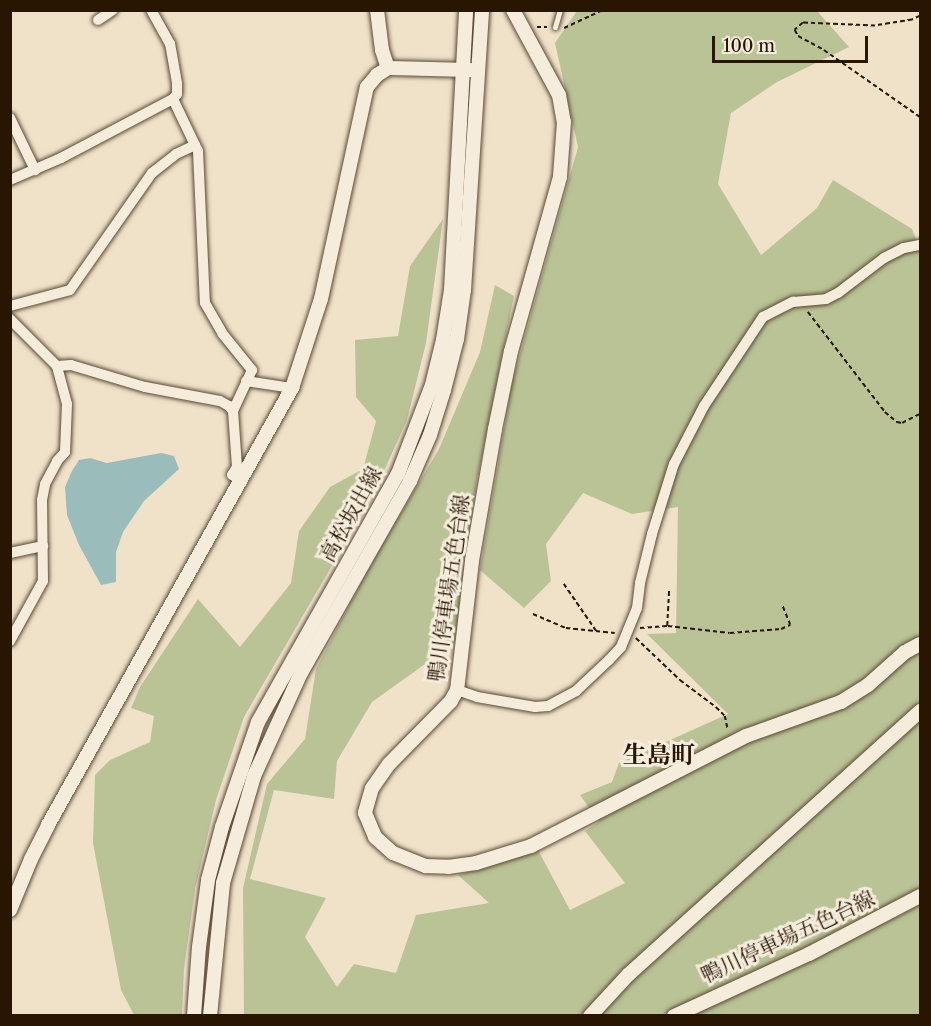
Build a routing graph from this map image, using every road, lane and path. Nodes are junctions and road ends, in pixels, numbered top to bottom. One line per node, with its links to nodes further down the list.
1 (113, 10): 9 (street)
2 (151, 10): 14 (street)
3 (377, 10): 11 (main road)
4 (466, 10): 12 (main road, 高松坂出線)
5 (482, 10): 13 (main road, 高松坂出線)
6 (513, 10): 41 (main road, 鴨川停車場五色台線)
7 (560, 10): 10 (lane)
8 (921, 16): 15 (path)
9 (98, 20)
10 (555, 27)
11 (388, 68): 12 (main road); 26 (main road)
12 (463, 69): 13 (main road); 46 (main road, 高松坂出線)
13 (479, 70): 47 (main road, 高松坂出線)
14 (173, 99): 17 (street); 18 (street)
15 (921, 117)
16 (10, 118): 18 (street)
17 (195, 145): 22 (street); 25 (street)
18 (35, 170): 19 (street)
19 (10, 180)
20 (921, 245): 21 (street)
21 (800, 301): 28 (path); 37 (street)
22 (10, 306)
23 (10, 319): 24 (street)
24 (57, 366): 27 (street); 30 (street)
25 (246, 381): 26 (street); 27 (street)
26 (292, 388): 29 (main road)
27 (233, 411): 29 (street)
28 (921, 414)
29 (242, 481): 45 (main road)
30 (43, 546): 31 (street); 39 (street)
31 (10, 553)
32 (564, 584): 38 (path)
33 (669, 591): 36 (path)
34 (782, 605): 36 (path)
35 (533, 614): 38 (path)
36 (667, 626): 37 (path)
37 (629, 631): 38 (path); 41 (street); 43 (path)
38 (598, 633)
39 (10, 641)
40 (921, 644): 43 (main road, 鴨川停車場五色台線)
41 (457, 690): 43 (main road, 鴨川停車場五色台線)
42 (921, 711): 48 (main road)
43 (729, 744)
44 (921, 896): 49 (main road, 鴨川停車場五色台線)
45 (10, 910)
46 (194, 1016)
47 (210, 1016)
48 (590, 1016)
49 (674, 1016)

